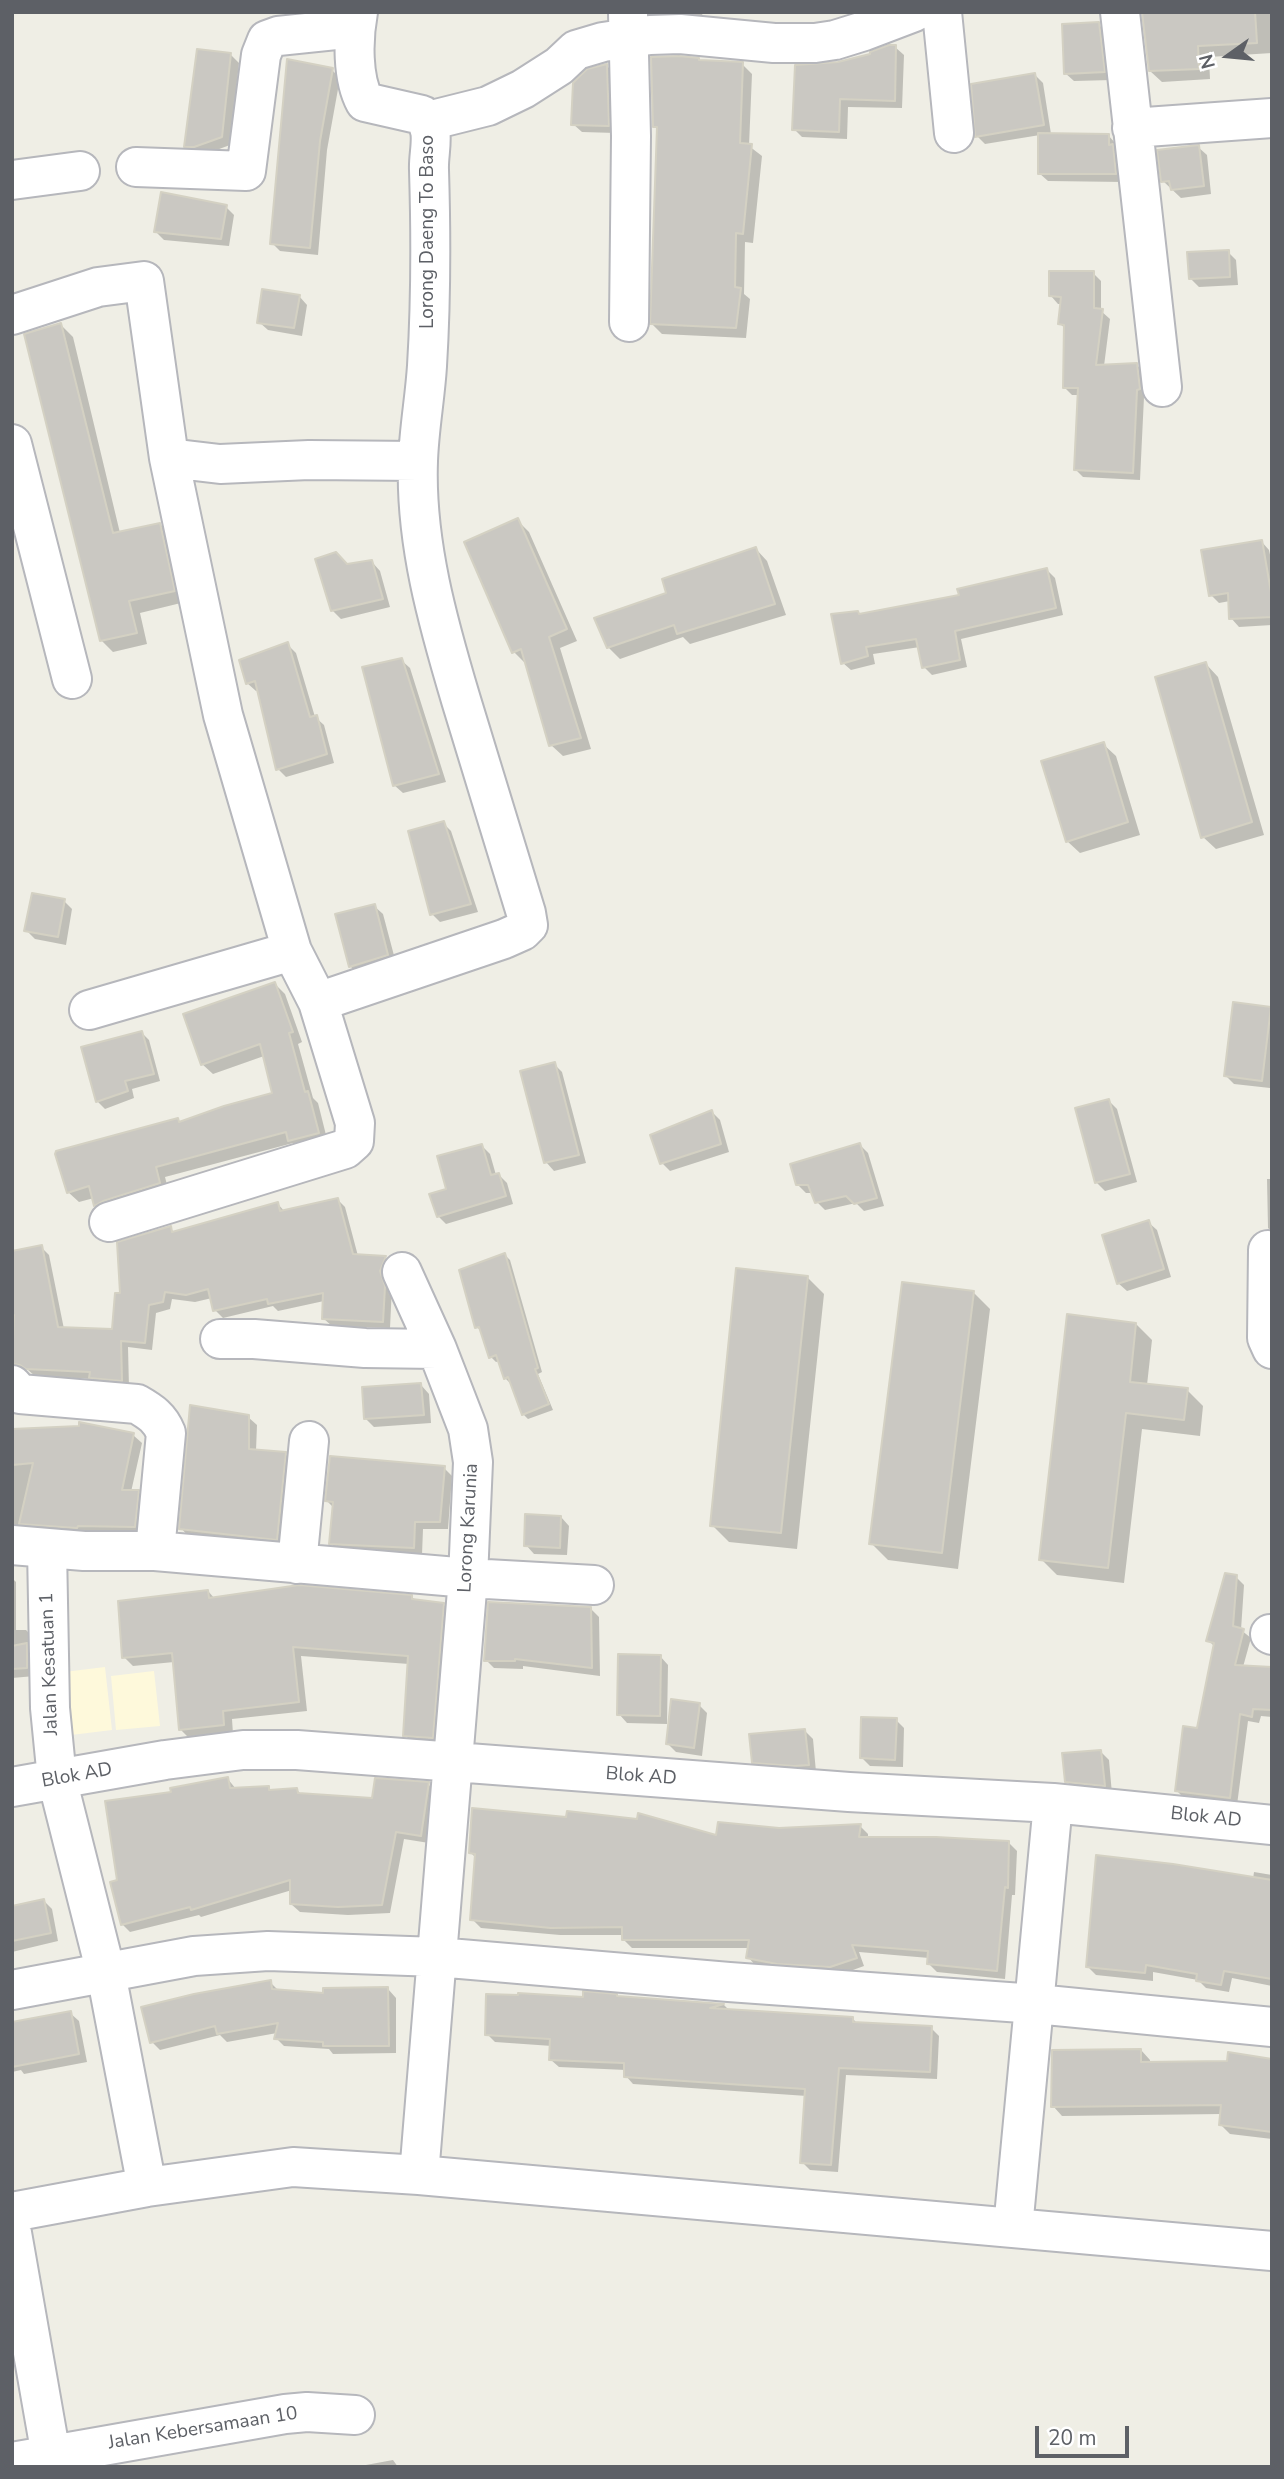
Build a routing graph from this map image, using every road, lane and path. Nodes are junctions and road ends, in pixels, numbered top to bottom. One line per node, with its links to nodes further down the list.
1 (914, 12): 5 (street)
2 (942, 12): 9 (street)
3 (1120, 12): 8 (street)
4 (356, 20): 7 (street, Lorong Daeng To Baso); 10 (street)
5 (628, 25): 7 (street); 14 (street)
6 (1272, 118): 8 (street)
7 (428, 121): 18 (street, Lorong Daeng To Baso)
8 (1132, 128): 15 (street)
9 (954, 133)
10 (136, 167)
11 (80, 171): 12 (street)
12 (12, 180)
13 (12, 315): 17 (street)
14 (629, 322)
15 (1162, 387)
16 (12, 444): 19 (street)
17 (169, 458): 18 (street); 20 (street)
18 (418, 461): 21 (street, Lorong Daeng To Baso)
19 (72, 679)
20 (292, 951): 21 (street); 22 (street)
21 (318, 1002): 23 (street)
22 (89, 1010)
23 (109, 1222)
24 (1268, 1251): 28 (street)
25 (402, 1272): 27 (street, Lorong Karunia)
26 (220, 1339): 27 (street)
27 (438, 1349): 34 (street, Lorong Karunia)
28 (1272, 1349)
29 (12, 1385): 32 (street)
30 (309, 1441): 33 (street)
31 (29, 1547): 32 (street); 37 (street, Jalan Kesatuan 1)
32 (155, 1552): 33 (street)
33 (297, 1564): 34 (street)
34 (468, 1578): 35 (street); 36 (street, Lorong Karunia)
35 (594, 1585)
36 (454, 1763): 37 (street, Blok AD); 39 (street, Blok AD); 41 (street, Lorong Karunia)
37 (57, 1779): 38 (street, Blok AD); 42 (street, Jalan Kesatuan 1)
38 (12, 1787)
39 (1053, 1803): 40 (street, Blok AD); 44 (street)
40 (1272, 1825)
41 (437, 1957): 42 (street); 44 (street); 46 (street, Lorong Karunia)
42 (106, 1973): 43 (street); 47 (street, Jalan Kesatuan 1)
43 (12, 1990)
44 (1036, 2004): 45 (street); 49 (street)
45 (1272, 2027)
46 (419, 2175): 47 (street); 49 (street)
47 (147, 2187): 48 (street)
48 (12, 2212)
49 (1013, 2228): 51 (street)
50 (12, 2233): 53 (street)
51 (1272, 2251)
52 (355, 2415): 53 (street, Jalan Kebersamaan 10)
53 (52, 2461): 54 (street, Jalan Kebersamaan 10)
54 (12, 2462)

